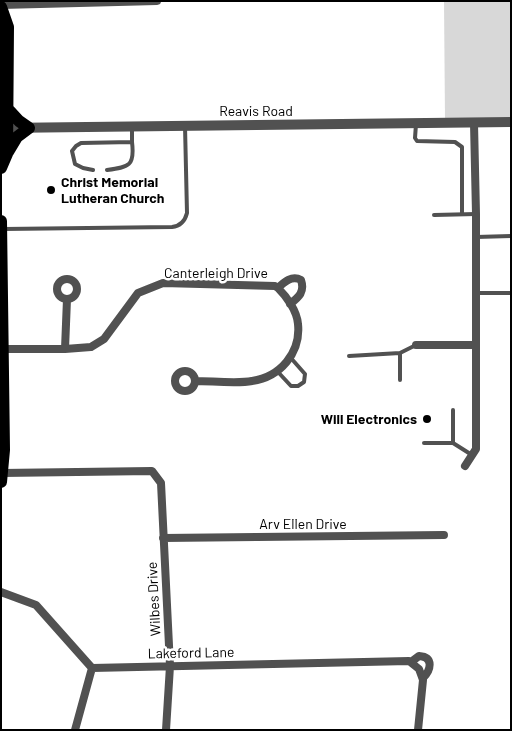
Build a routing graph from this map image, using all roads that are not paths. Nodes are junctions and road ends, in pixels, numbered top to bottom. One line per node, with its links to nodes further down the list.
1 (157, 1): 2 (street)
2 (1, 6): 3 (main road)
3 (7, 108): 9 (main road); 10 (main road)
4 (511, 122): 5 (street, Reavis Road)
5 (474, 123): 6 (street, Reavis Road); 17 (street)
6 (416, 124): 7 (street, Reavis Road); 16 (lane)
7 (185, 125): 8 (street, Reavis Road); 20 (lane)
8 (131, 126): 10 (street, Reavis Road); 11 (lane)
9 (4, 128): 10 (street, Reavis Road); 12 (main road)
10 (29, 128): 12 (main road)
11 (132, 142): 14 (lane); 15 (lane)
12 (7, 154): 13 (main road)
13 (1, 168)
14 (93, 170)
15 (107, 170)
16 (462, 214): 17 (lane); 18 (lane)
17 (476, 214): 22 (street)
18 (434, 215)
19 (1, 221): 20 (main road)
20 (1, 229): 31 (main road)
21 (511, 236): 22 (lane)
22 (476, 237): 24 (street)
23 (277, 287): 27 (street); 27 (street, Canterleigh Drive); 30 (street, Canterleigh Drive)
24 (476, 293): 25 (lane); 29 (street)
25 (511, 293)
26 (67, 299): 30 (street)
27 (290, 304): 34 (street)
28 (416, 345): 29 (street); 32 (lane)
29 (476, 345): 41 (street)
30 (65, 349): 31 (street, Canterleigh Drive)
31 (3, 350): 43 (main road)
32 (400, 353): 33 (lane); 36 (lane)
33 (349, 356)
34 (290, 357): 35 (street); 35 (lane)
35 (278, 372): 37 (street)
36 (400, 380)
37 (195, 381)
38 (453, 410): 39 (lane)
39 (453, 442): 40 (lane); 41 (lane)
40 (424, 443)
41 (472, 455): 42 (street)
42 (465, 466)
43 (2, 477): 45 (street, Wilbes Drive)
44 (444, 535): 45 (street, Arv Ellen Drive)
45 (163, 538): 48 (street, Wilbes Drive)
46 (1, 592): 49 (street)
47 (411, 662): 48 (street, Lakeford Lane); 50 (street); 50 (street, Lakeford Lane)
48 (170, 666): 49 (street, Lakeford Lane); 52 (street, Wilbes Drive)
49 (92, 668): 51 (street)
50 (423, 678): 53 (street)
51 (74, 730)
52 (166, 730)
53 (418, 730)

